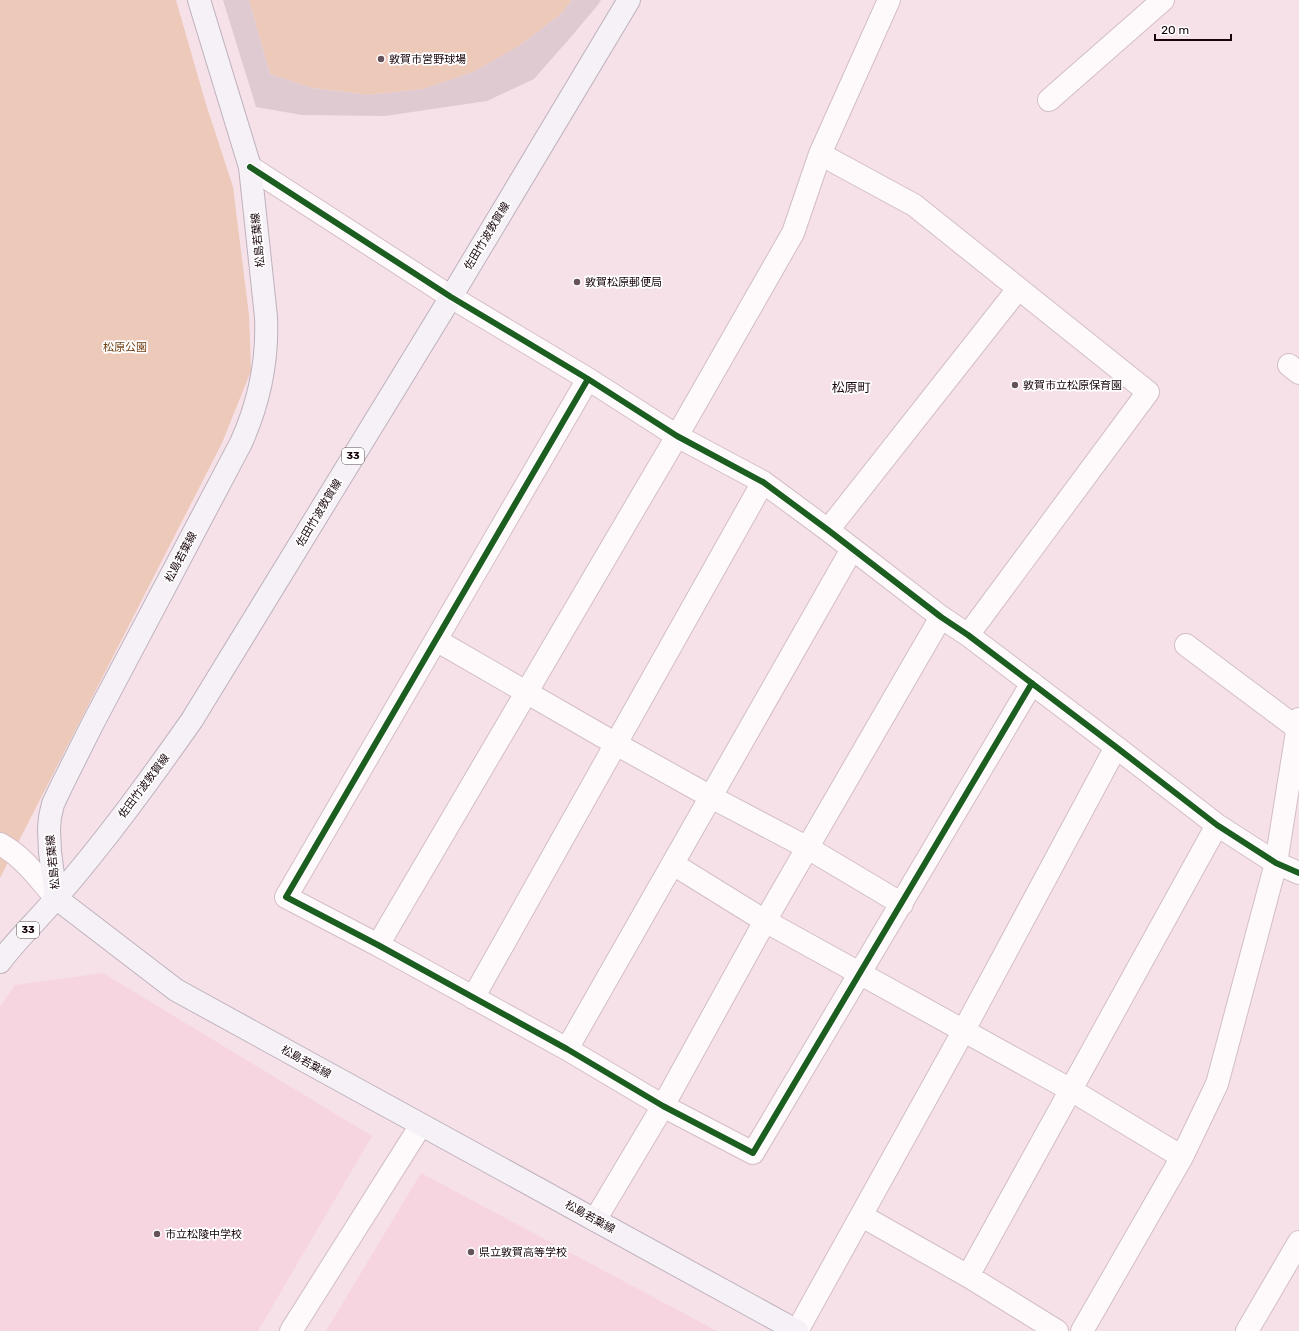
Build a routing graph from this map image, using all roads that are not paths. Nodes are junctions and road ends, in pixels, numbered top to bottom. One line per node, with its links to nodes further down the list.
1 (199, 0): 7 (main road, 松島若葉線)
2 (629, 0): 9 (main road, 佐田竹波敦賀線 / 33)
3 (889, 0): 6 (street)
4 (1163, 0): 5 (street)
5 (1049, 100)
6 (820, 154): 8 (street); 11 (street)
7 (250, 167): 9 (street); 31 (main road, 松島若葉線)
8 (1018, 289): 13 (street); 16 (street)
9 (451, 297): 10 (street); 31 (main road, 佐田竹波敦賀線 / 33)
10 (588, 379): 11 (street); 17 (street)
11 (677, 436): 12 (street); 20 (street)
12 (763, 482): 13 (street); 22 (street)
13 (828, 530): 14 (street)
14 (852, 549): 15 (street); 24 (street)
15 (941, 617): 16 (street); 27 (street)
16 (968, 635): 19 (street)
17 (436, 640): 20 (street); 34 (street)
18 (1186, 645): 21 (street)
19 (1032, 683): 23 (street); 32 (street)
20 (527, 692): 22 (street); 34 (street)
21 (1298, 724): 28 (street)
22 (616, 744): 24 (street); 37 (street)
23 (1116, 747): 25 (street); 38 (street)
24 (711, 797): 27 (street); 29 (street)
25 (1217, 825): 28 (street); 40 (street)
26 (0, 844): 31 (street)
27 (808, 848): 32 (street); 33 (street)
28 (1276, 863): 30 (street); 43 (street)
29 (672, 864): 33 (street); 39 (street)
30 (1299, 873)
31 (56, 898): 35 (main road, 佐田竹波敦賀線 / 33); 42 (main road, 松島若葉線)
32 (902, 904): 36 (street)
33 (765, 921): 36 (street); 41 (street)
34 (378, 945): 37 (street)
35 (0, 962)
36 (860, 973): 38 (street); 41 (street)
37 (473, 998): 39 (street)
38 (964, 1030): 40 (street); 44 (street)
39 (567, 1049): 41 (street)
40 (1071, 1090): 43 (street); 47 (street)
41 (663, 1106): 45 (street)
42 (421, 1125): 45 (main road, 松島若葉線); 48 (street)
43 (1182, 1158): 51 (street)
44 (862, 1216): 47 (street); 49 (street)
45 (595, 1220): 49 (main road, 松島若葉線)
46 (1299, 1242): 52 (street)
47 (968, 1276): 50 (street)
48 (291, 1331)
49 (797, 1331)
50 (1057, 1331)
51 (1082, 1331)
52 (1247, 1331)

